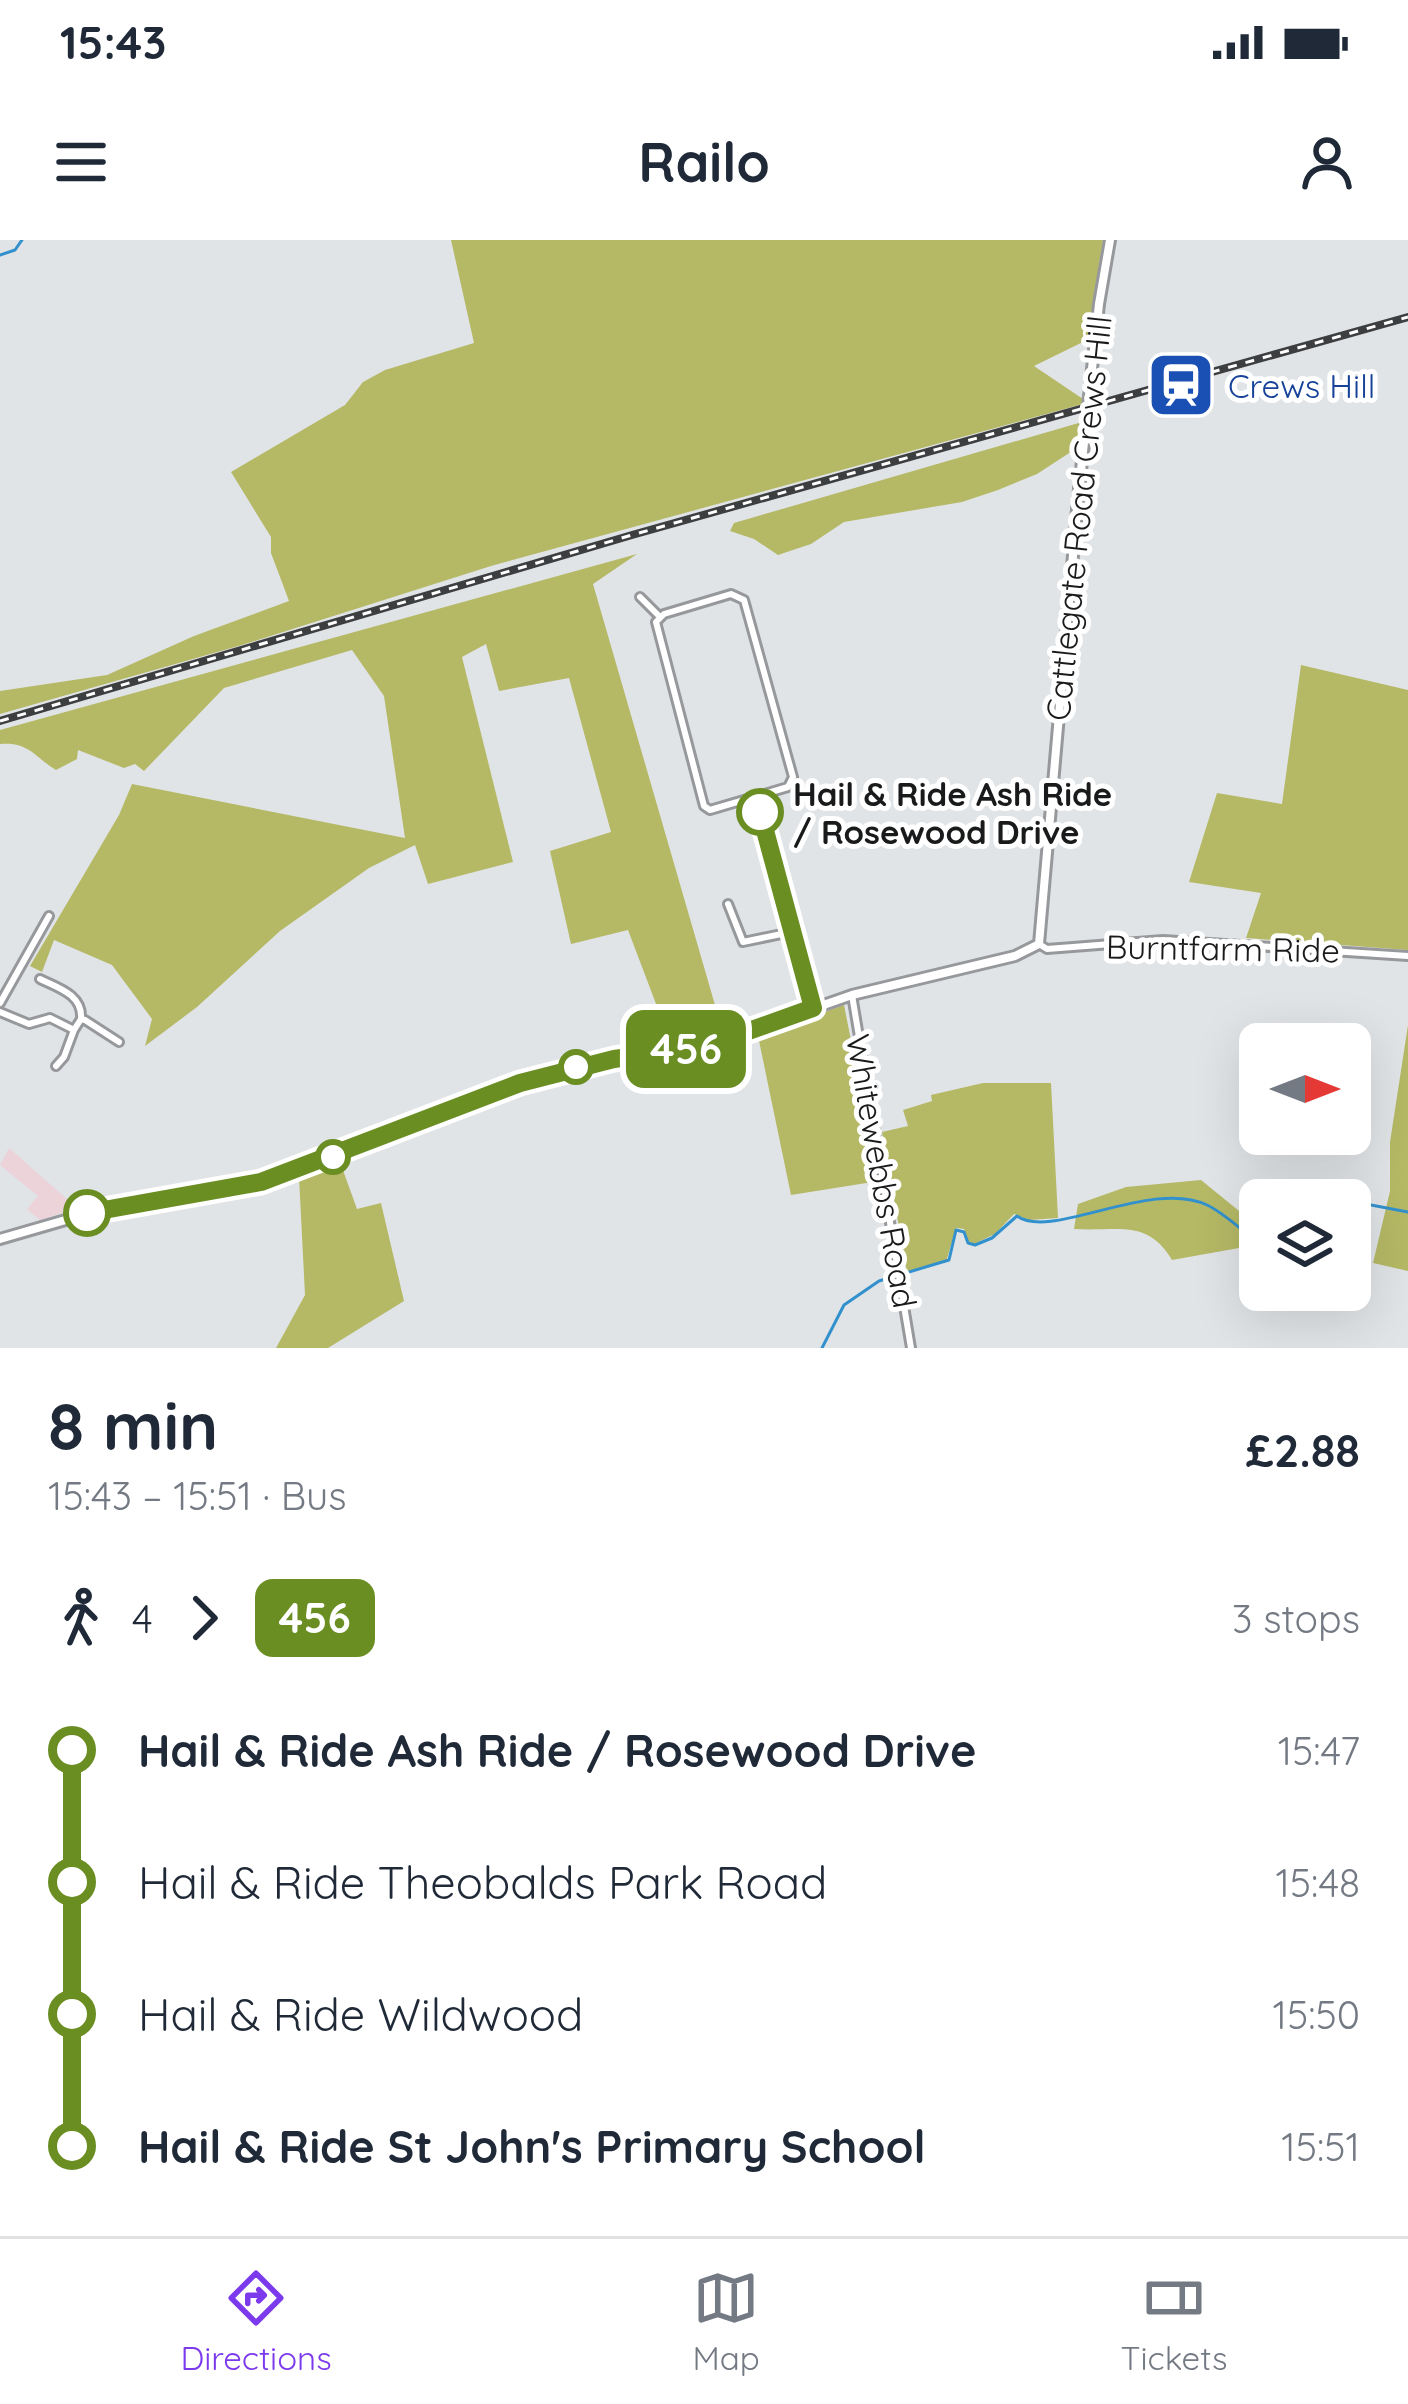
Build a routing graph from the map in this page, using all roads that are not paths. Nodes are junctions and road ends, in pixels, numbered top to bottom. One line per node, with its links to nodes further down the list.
1 (1110, 240): 9 (street, Cattlegate Road Crews Hill)
2 (640, 597): 3 (street)
3 (659, 616): 4 (street); 4 (street)
4 (756, 797): 7 (street)
5 (728, 904): 8 (street)
6 (49, 916): 14 (street)
7 (791, 932): 8 (street); 15 (street)
8 (742, 942): 10 (street)
9 (1040, 942): 11 (street, Burntfarm Ride); 13 (street)
10 (732, 948)
11 (1408, 956)
12 (40, 979): 16 (street)
13 (851, 995): 15 (street); 21 (street, Whitewebbs Road)
14 (0, 1007): 17 (street)
15 (813, 1008): 20 (street)
16 (81, 1019): 17 (street); 18 (street)
17 (74, 1030): 19 (street)
18 (119, 1042)
19 (56, 1066)
20 (0, 1239)
21 (911, 1348)

